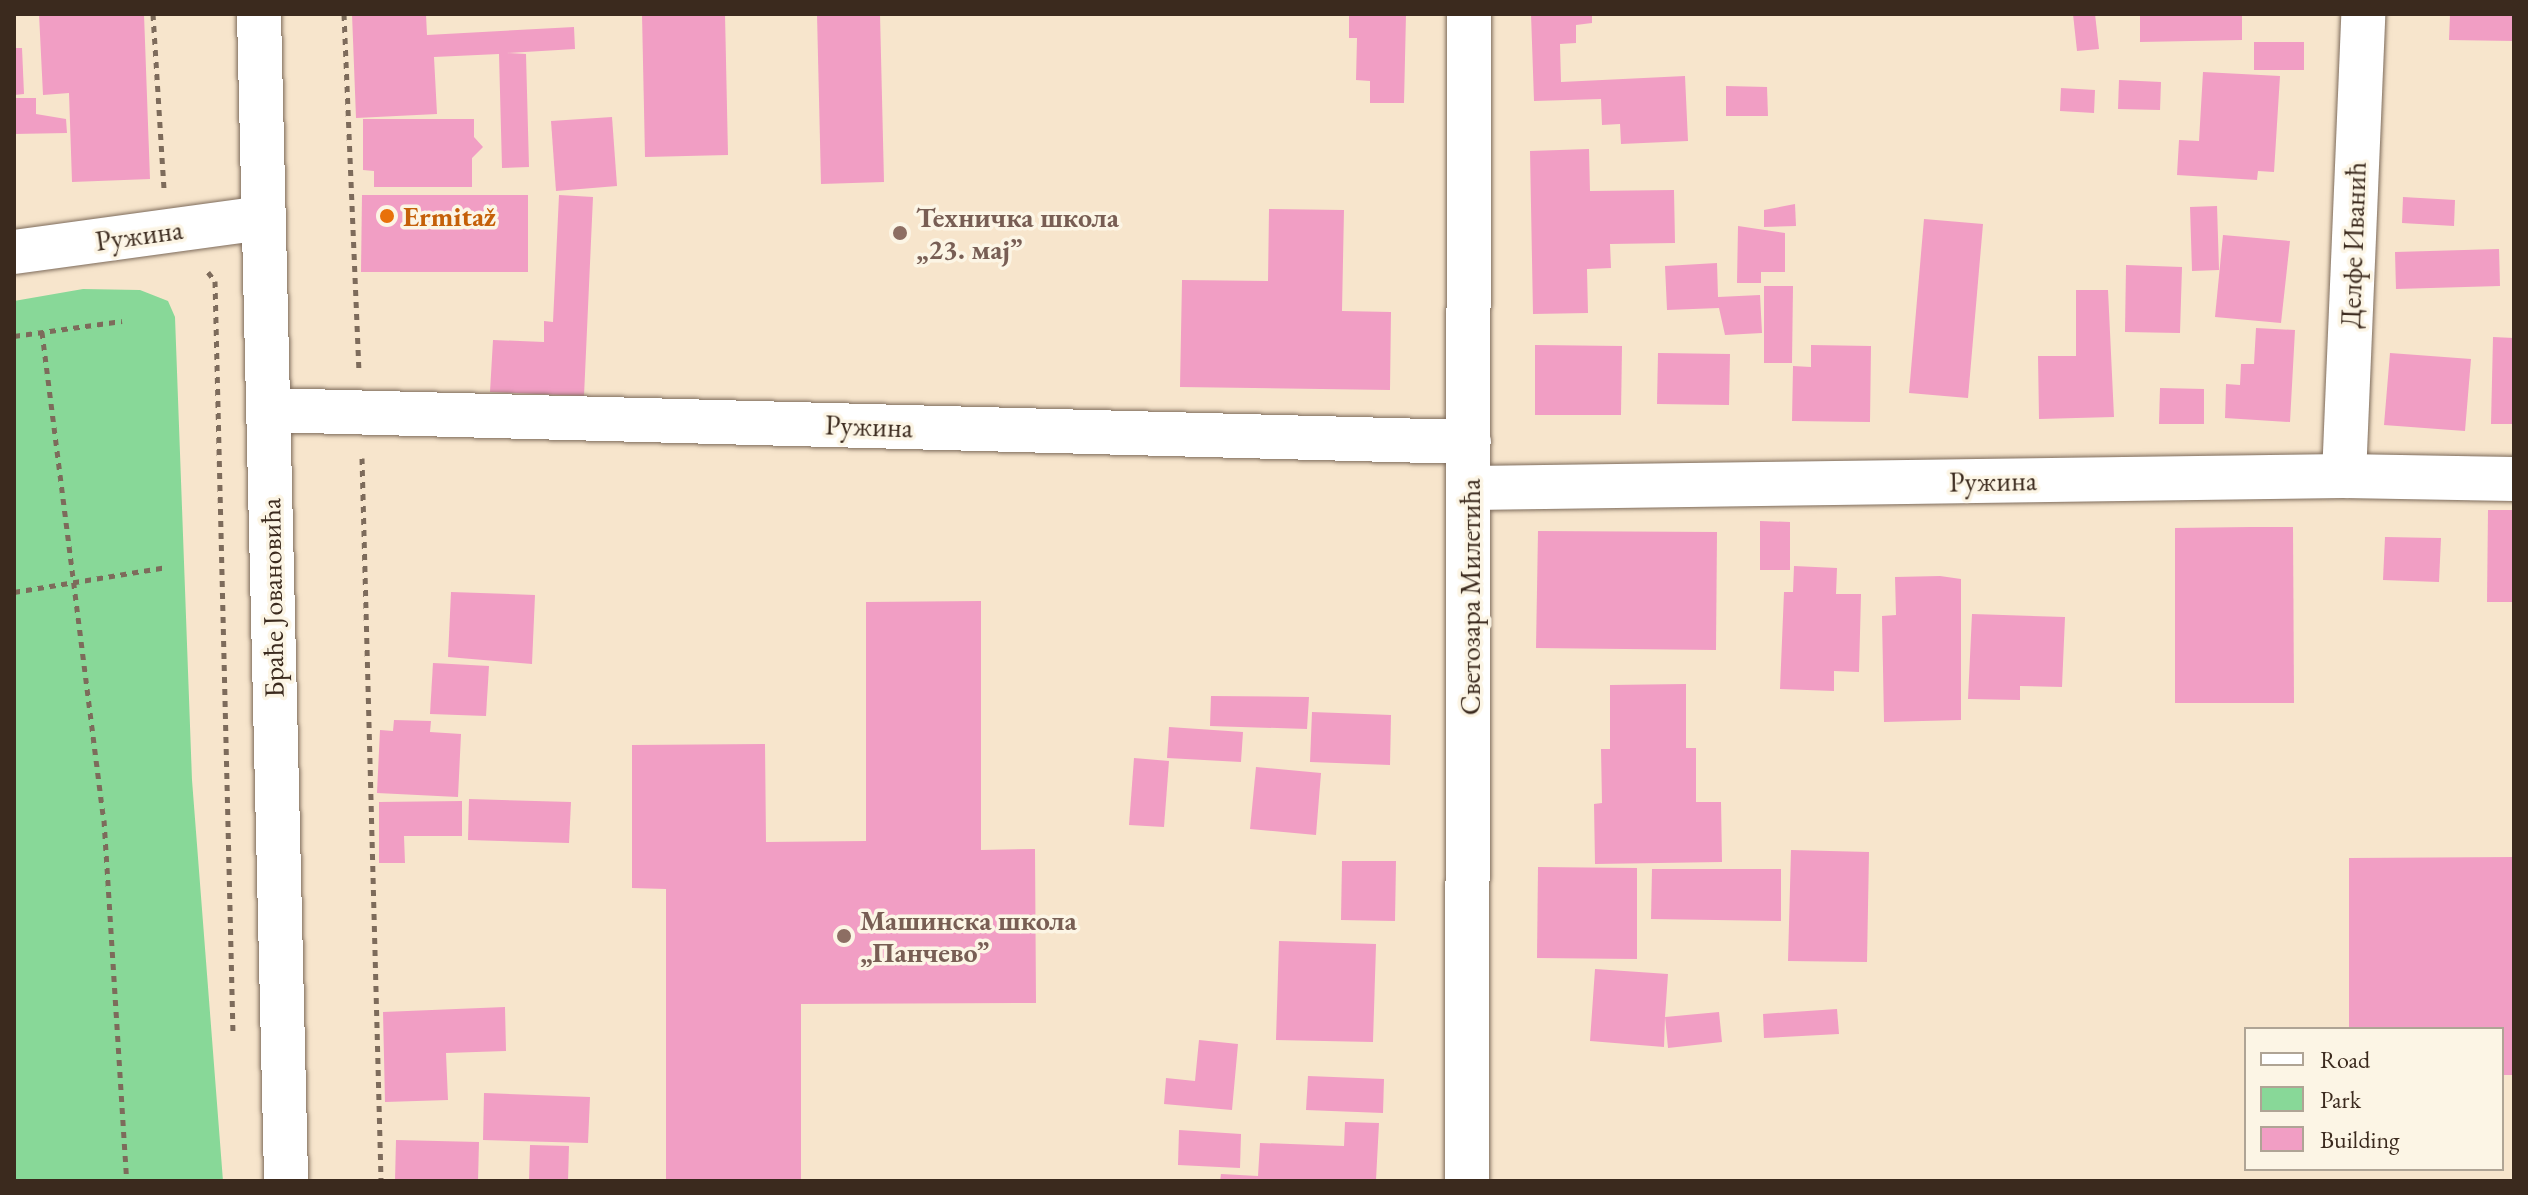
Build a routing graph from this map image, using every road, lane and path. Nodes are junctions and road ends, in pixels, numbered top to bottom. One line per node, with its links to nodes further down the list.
1 (153, 14): 7 (path)
2 (259, 14): 6 (street, Браће Јовановића)
3 (344, 14): 13 (path)
4 (1469, 14): 14 (street, Светозара Милетића)
5 (2363, 14): 15 (street, Делфе Иванић)
6 (263, 218): 7 (street, Ружина); 12 (street, Браће Јовановића)
7 (167, 231): 8 (street, Ружина); 21 (path)
8 (14, 252)
9 (122, 321): 10 (path)
10 (42, 332): 11 (path); 19 (path)
11 (14, 336)
12 (268, 410): 13 (street, Ружина); 23 (street, Браће Јовановића)
13 (361, 412): 14 (street, Ружина); 24 (path)
14 (1469, 442): 17 (street, Светозара Милетића)
15 (2344, 476): 16 (street, Ружина); 17 (street, Ружина)
16 (2514, 479)
17 (1472, 488): 25 (street, Светозара Милетића)
18 (167, 567): 19 (path)
19 (75, 581): 20 (path); 22 (path)
20 (14, 592)
21 (233, 1043)
22 (127, 1181)
23 (286, 1181)
24 (381, 1181)
25 (1467, 1181)

